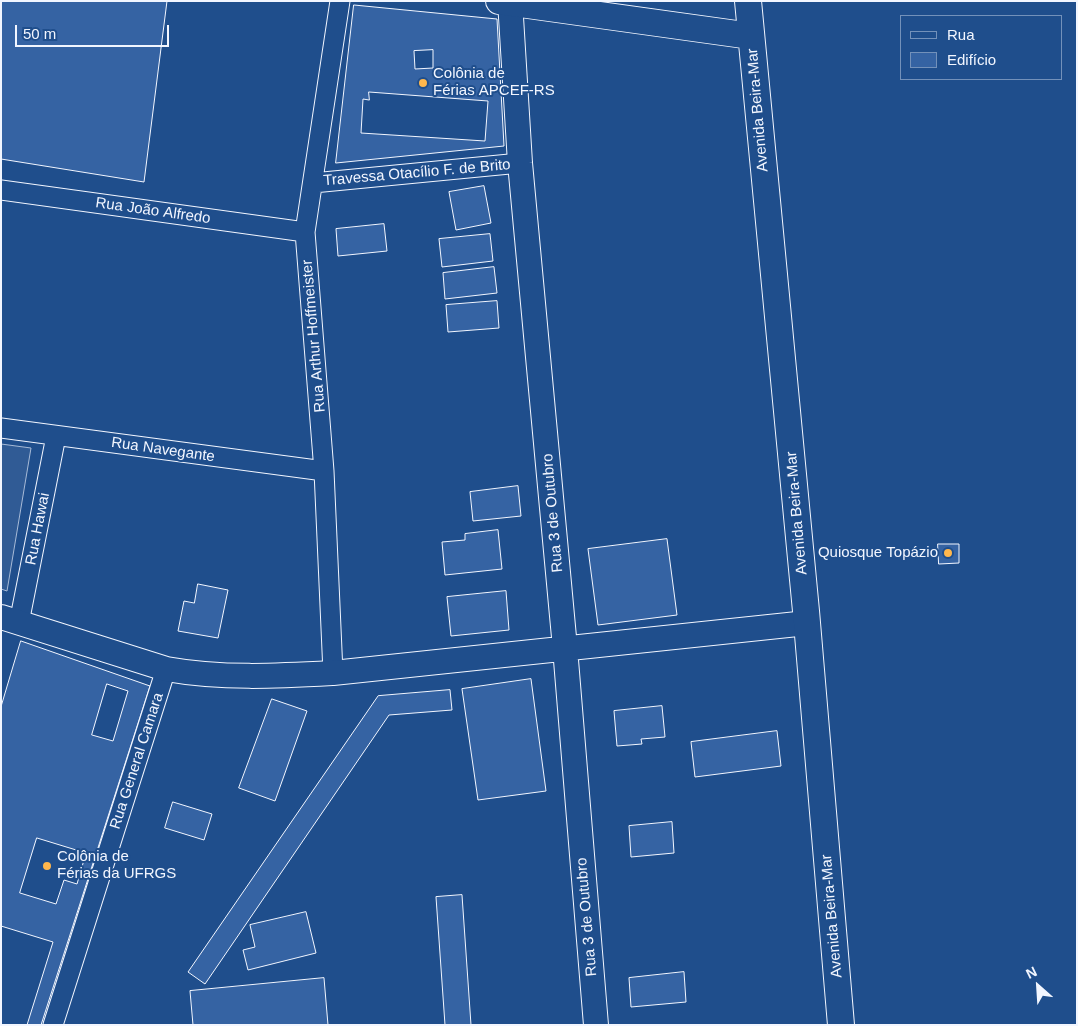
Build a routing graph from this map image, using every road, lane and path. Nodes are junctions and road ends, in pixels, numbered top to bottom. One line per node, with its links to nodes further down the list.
1 (340, 1): 6 (street, Rua Arthur Hoffmeister)
2 (748, 1): 4 (main road, Avenida Beira-Mar)
3 (507, 2): 4 (main road); 5 (street, Rua 3 de Outubro)
4 (751, 36): 13 (main road, Avenida Beira-Mar)
5 (520, 164): 6 (street, Travessa Otacílio F. de Brito); 14 (street, Rua 3 de Outubro)
6 (313, 183): 8 (street, Rua Arthur Hoffmeister)
7 (1, 190): 8 (street, Rua João Alfredo)
8 (306, 232): 11 (street, Rua Arthur Hoffmeister)
9 (1, 428): 10 (street, Rua Navegante)
10 (56, 436): 11 (street, Rua Navegante); 12 (street, Rua Hawai)
11 (324, 471): 16 (street, Rua Arthur Hoffmeister)
12 (10, 620): 15 (street)
13 (807, 623): 14 (street); 19 (main road, Avenida Beira-Mar)
14 (565, 648): 16 (street); 18 (street, Rua 3 de Outubro)
15 (166, 669): 16 (street); 17 (street, Rua General Camara)
16 (333, 673)
17 (53, 1025)
18 (596, 1025)
19 (841, 1025)

